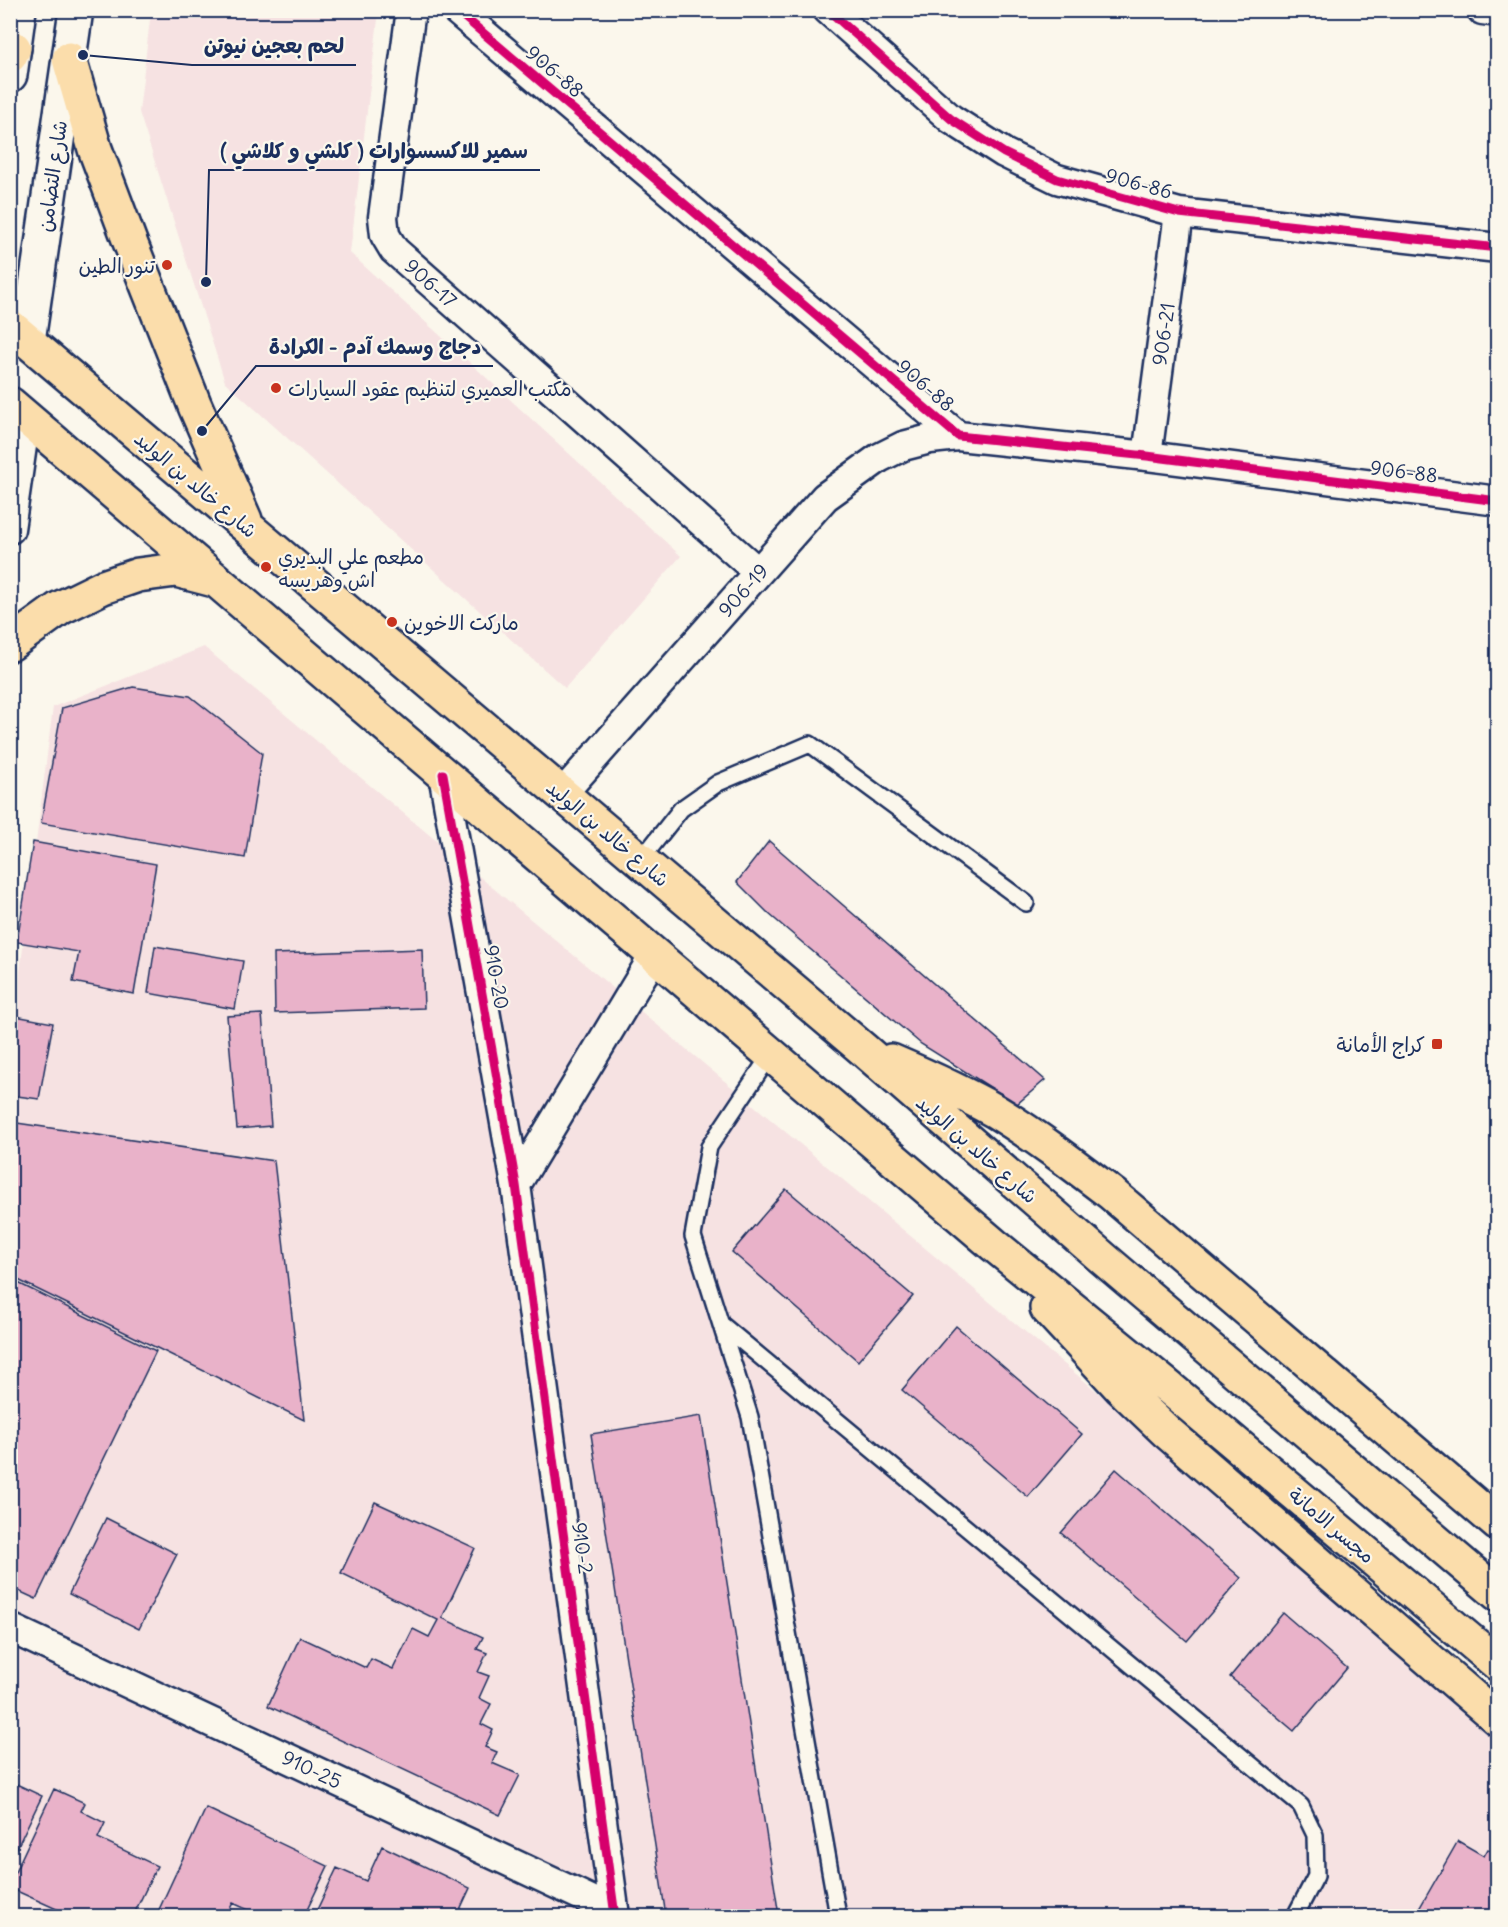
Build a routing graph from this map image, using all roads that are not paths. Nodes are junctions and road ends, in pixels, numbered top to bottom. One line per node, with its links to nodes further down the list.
1 (19, 10): 9 (street)
2 (76, 10): 8 (street, شارع التضامن)
3 (411, 10): 19 (street, 906-17)
4 (456, 10): 14 (street, 906-88)
5 (828, 10): 10 (street, 906-86)
6 (1482, 10): 7 (street)
7 (1497, 12)
8 (69, 59): 12 (street, شارع التضامن); 17 (main road)
9 (12, 60)
10 (1179, 213): 11 (street, 906-86); 15 (street, 906-21)
11 (1497, 248)
12 (19, 334): 17 (main road, شارع خالد بن الوليد)
13 (18, 411): 18 (street); 20 (main road)
14 (958, 436): 15 (street, 906-88); 19 (street, 906-19)
15 (1146, 456): 16 (street, 906-88)
16 (1497, 501)
17 (248, 527): 23 (main road, شارع خالد بن الوليد)
18 (10, 529)
19 (758, 572): 23 (street, 906-19)
20 (218, 581): 21 (main road); 22 (main road)
21 (10, 644)
22 (443, 774): 26 (main road); 29 (street, 910-20)
23 (562, 794): 24 (main road, شارع خالد بن الوليد)
24 (640, 861): 25 (lane); 27 (main road, شارع خالد بن الوليد)
25 (1026, 903)
26 (655, 954): 28 (main road); 29 (street)
27 (864, 1050): 32 (main road); 33 (main road, شارع خالد بن الوليد)
28 (771, 1054): 30 (main road); 31 (lane)
29 (516, 1185): 37 (street, 910-2)
30 (994, 1245): 35 (main road, مجسر الامانة); 36 (main road)
31 (721, 1324): 38 (lane); 39 (lane)
32 (1497, 1524)
33 (1497, 1594)
34 (10, 1628): 37 (street, 910-25)
35 (1497, 1664)
36 (1497, 1719)
37 (615, 1914)
38 (838, 1917)
39 (1295, 1917)

